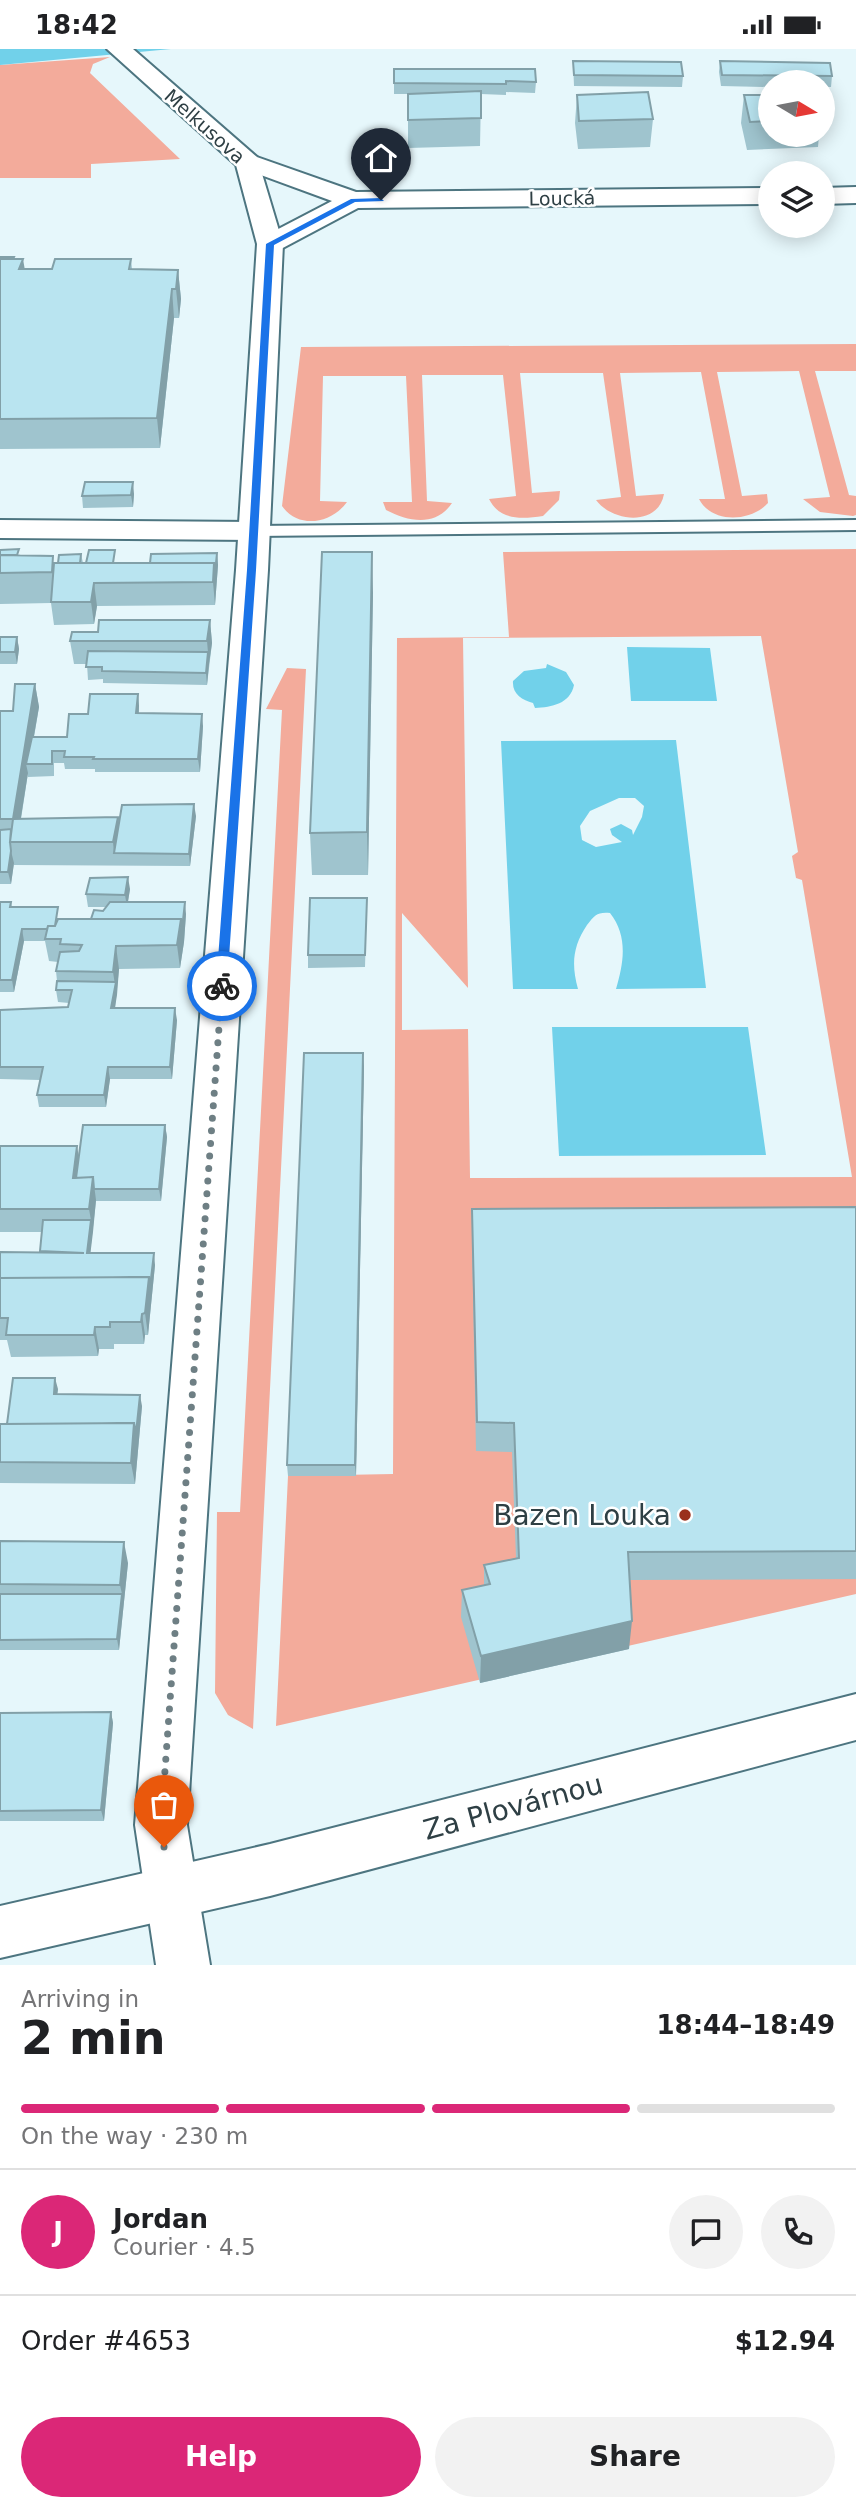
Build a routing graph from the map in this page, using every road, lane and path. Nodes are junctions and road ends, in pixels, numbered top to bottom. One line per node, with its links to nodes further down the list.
1 (127, 57): 2 (street, Melkusova)
2 (248, 162): 6 (street, Loucká); 7 (street, Melkusova)
3 (856, 195): 5 (street)
4 (758, 196): 6 (street, Loucká)
5 (835, 196)
6 (353, 200): 7 (street, Loucká)
7 (270, 244): 10 (street, Melkusova)
8 (856, 525): 10 (lane)
9 (0, 529): 10 (street)
10 (254, 531): 12 (street, Melkusova)
11 (856, 1717): 12 (street, Za Plovárnou)
12 (170, 1893): 13 (street, Za Plovárnou); 14 (street, Melkusova)
13 (0, 1932)
14 (183, 1965)

